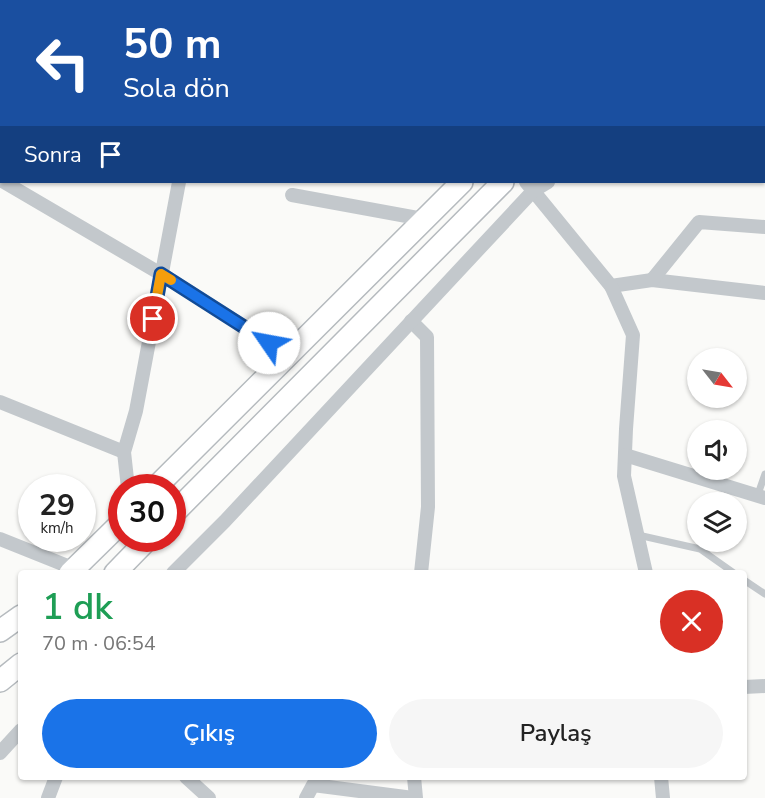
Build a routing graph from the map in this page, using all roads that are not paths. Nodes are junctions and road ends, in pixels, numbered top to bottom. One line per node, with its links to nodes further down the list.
1 (7, 183): 9 (street)
2 (179, 183): 9 (street)
3 (461, 183): 7 (main road)
4 (502, 183): 22 (main road)
5 (530, 186): 11 (street); 13 (street)
6 (292, 195): 7 (street)
7 (423, 219): 14 (main road)
8 (765, 227): 10 (street)
9 (161, 274): 14 (street); 16 (street)
10 (652, 280): 11 (street); 12 (street)
11 (611, 286): 17 (street)
12 (765, 293)
13 (411, 321): 30 (street); 31 (street)
14 (287, 354): 19 (main road)
15 (0, 402): 16 (street)
16 (124, 452): 18 (street)
17 (625, 455): 21 (street); 24 (street)
18 (126, 474)
19 (169, 474)
20 (765, 474): 21 (lane)
21 (761, 497)
22 (186, 501)
23 (108, 536): 28 (main road)
24 (638, 536): 32 (street); 33 (lane)
25 (0, 539): 27 (street)
26 (135, 552): 29 (main road)
27 (71, 570)
28 (74, 570)
29 (118, 570)
30 (176, 570)
31 (421, 570)
32 (645, 570)
33 (730, 570)
34 (747, 582): 35 (lane)
35 (765, 594)
36 (18, 618): 37 (main road)
37 (0, 631)
38 (18, 666): 39 (main road)
39 (0, 681)
40 (765, 686): 41 (street)
41 (747, 687)
42 (18, 733): 43 (street)
43 (0, 753)
44 (55, 780): 48 (street)
45 (189, 780): 49 (street)
46 (414, 780): 51 (street)
47 (661, 780): 52 (street)
48 (48, 798)
49 (209, 798)
50 (306, 798): 51 (street)
51 (415, 798)
52 (663, 798)

